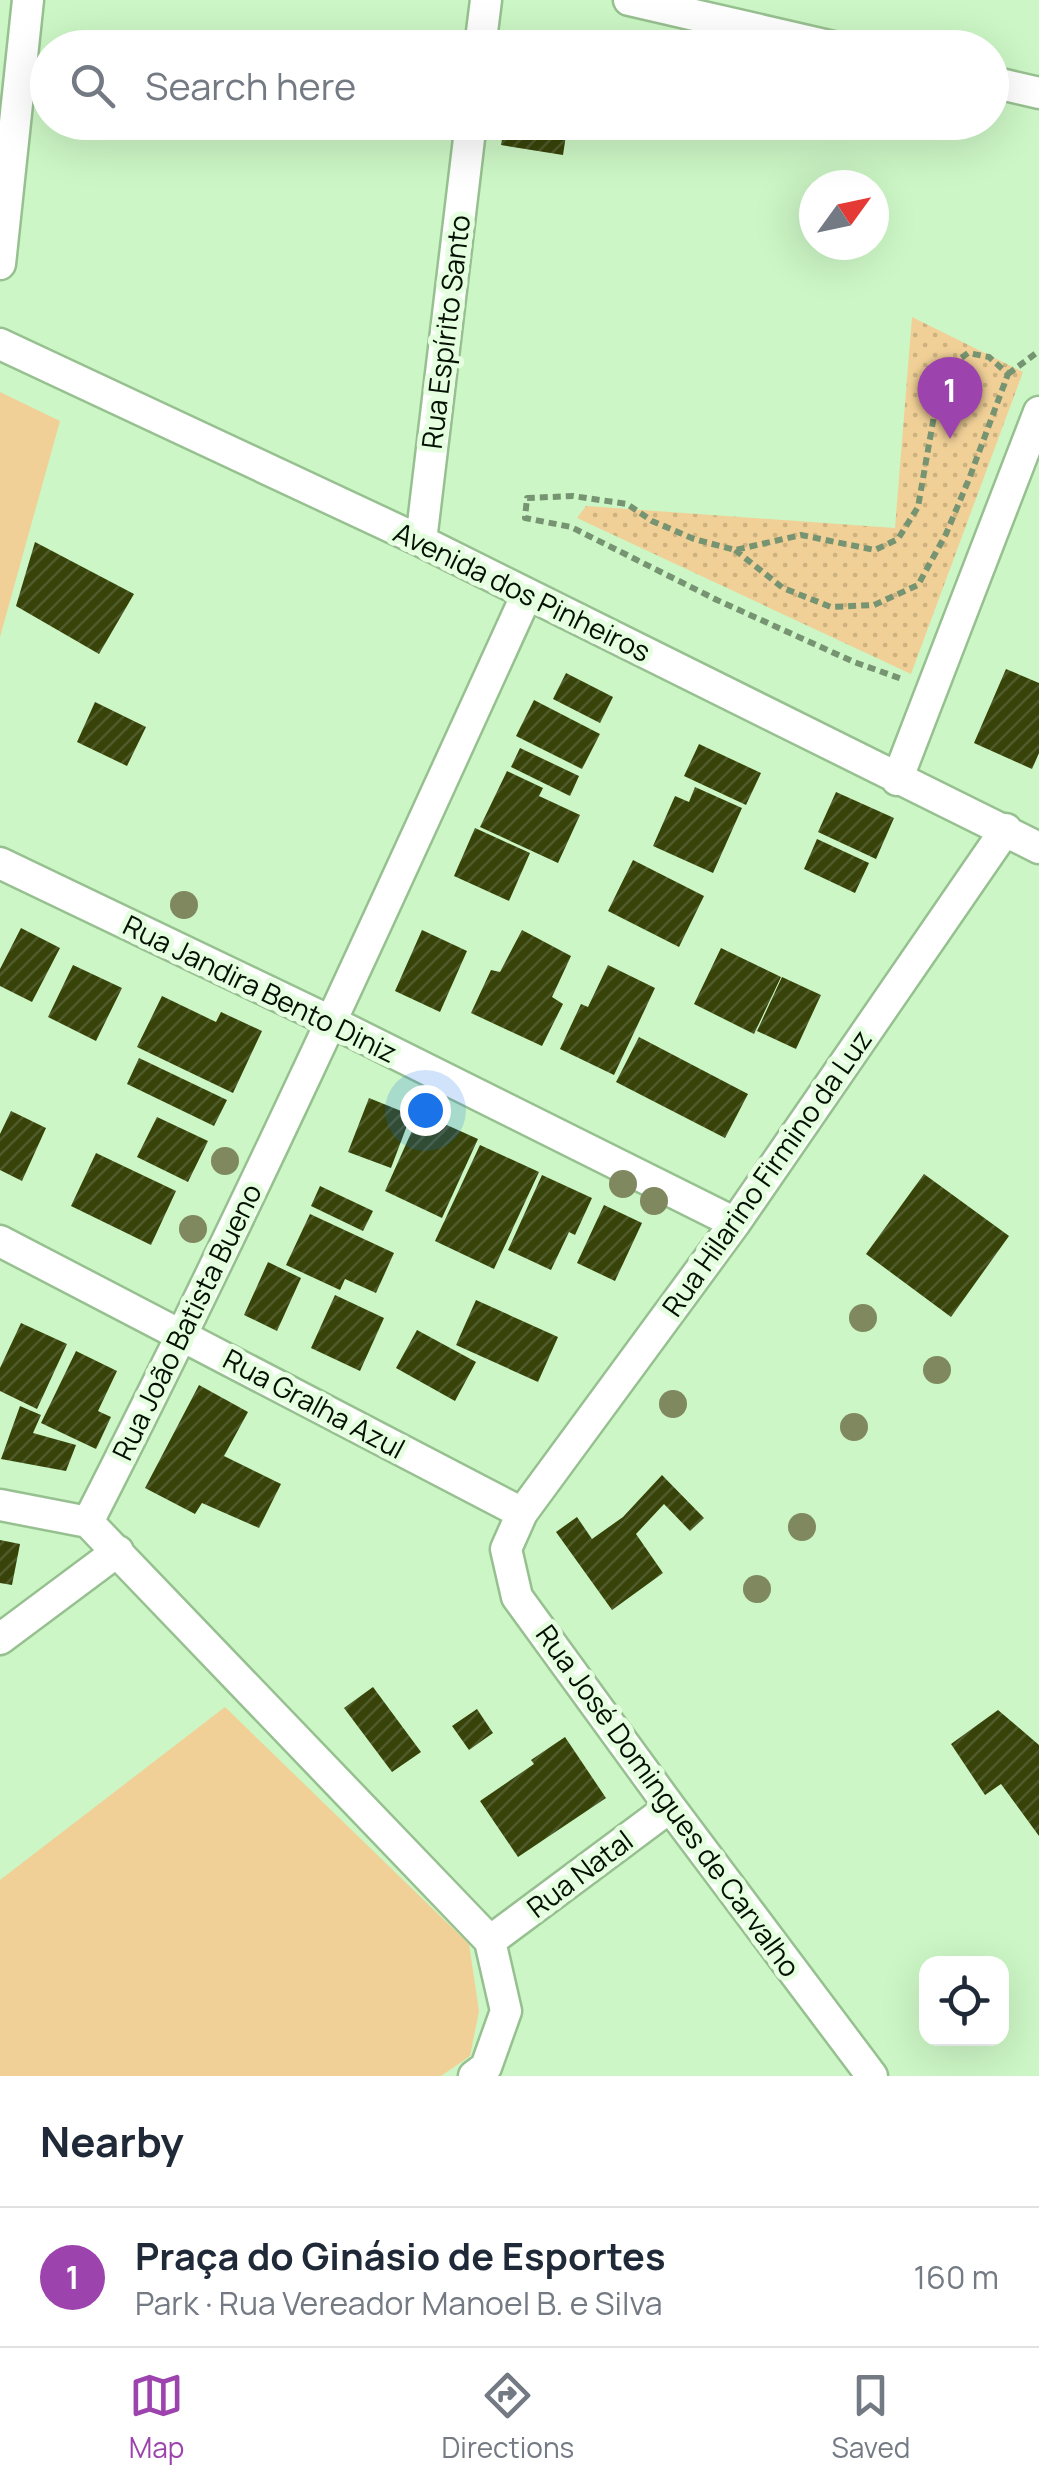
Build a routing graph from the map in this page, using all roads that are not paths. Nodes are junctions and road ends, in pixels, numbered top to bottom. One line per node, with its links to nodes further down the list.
1 (28, 0): 9 (street)
2 (486, 0): 4 (street)
3 (629, 0): 5 (street)
4 (482, 30)
5 (760, 30)
6 (1009, 86): 7 (street)
7 (1039, 93)
8 (469, 140): 12 (street, Rua Espírito Santo)
9 (0, 264)
10 (0, 344): 12 (street, Avenida dos Pinheiros)
11 (1039, 412): 14 (street)
12 (421, 541): 13 (street, Avenida dos Pinheiros)
13 (528, 594): 14 (street, Avenida dos Pinheiros); 18 (street, Rua João Batista Bueno)
14 (897, 780): 15 (street, Avenida dos Pinheiros)
15 (1006, 829): 16 (street, Avenida dos Pinheiros); 19 (street, Rua Hilarino Firmino da Luz)
16 (1039, 848)
17 (0, 863): 18 (street, Rua Jandira Bento Diniz)
18 (332, 1022): 19 (street, Rua Jandira Bento Diniz); 21 (street, Rua João Batista Bueno)
19 (735, 1223): 23 (street, Rua Hilarino Firmino da Luz)
20 (0, 1240): 21 (street, Rua Gralha Azul)
21 (184, 1335): 23 (street, Rua Gralha Azul); 24 (street, Rua João Batista Bueno)
22 (0, 1505): 24 (street)
23 (522, 1513): 27 (street, Rua José Domingues de Carvalho)
24 (88, 1522): 25 (street)
25 (118, 1550): 26 (street); 28 (street)
26 (0, 1639)
27 (670, 1807): 28 (street, Rua Natal); 30 (street, Rua José Domingues de Carvalho)
28 (490, 1941): 29 (street)
29 (474, 2076)
30 (872, 2076)

